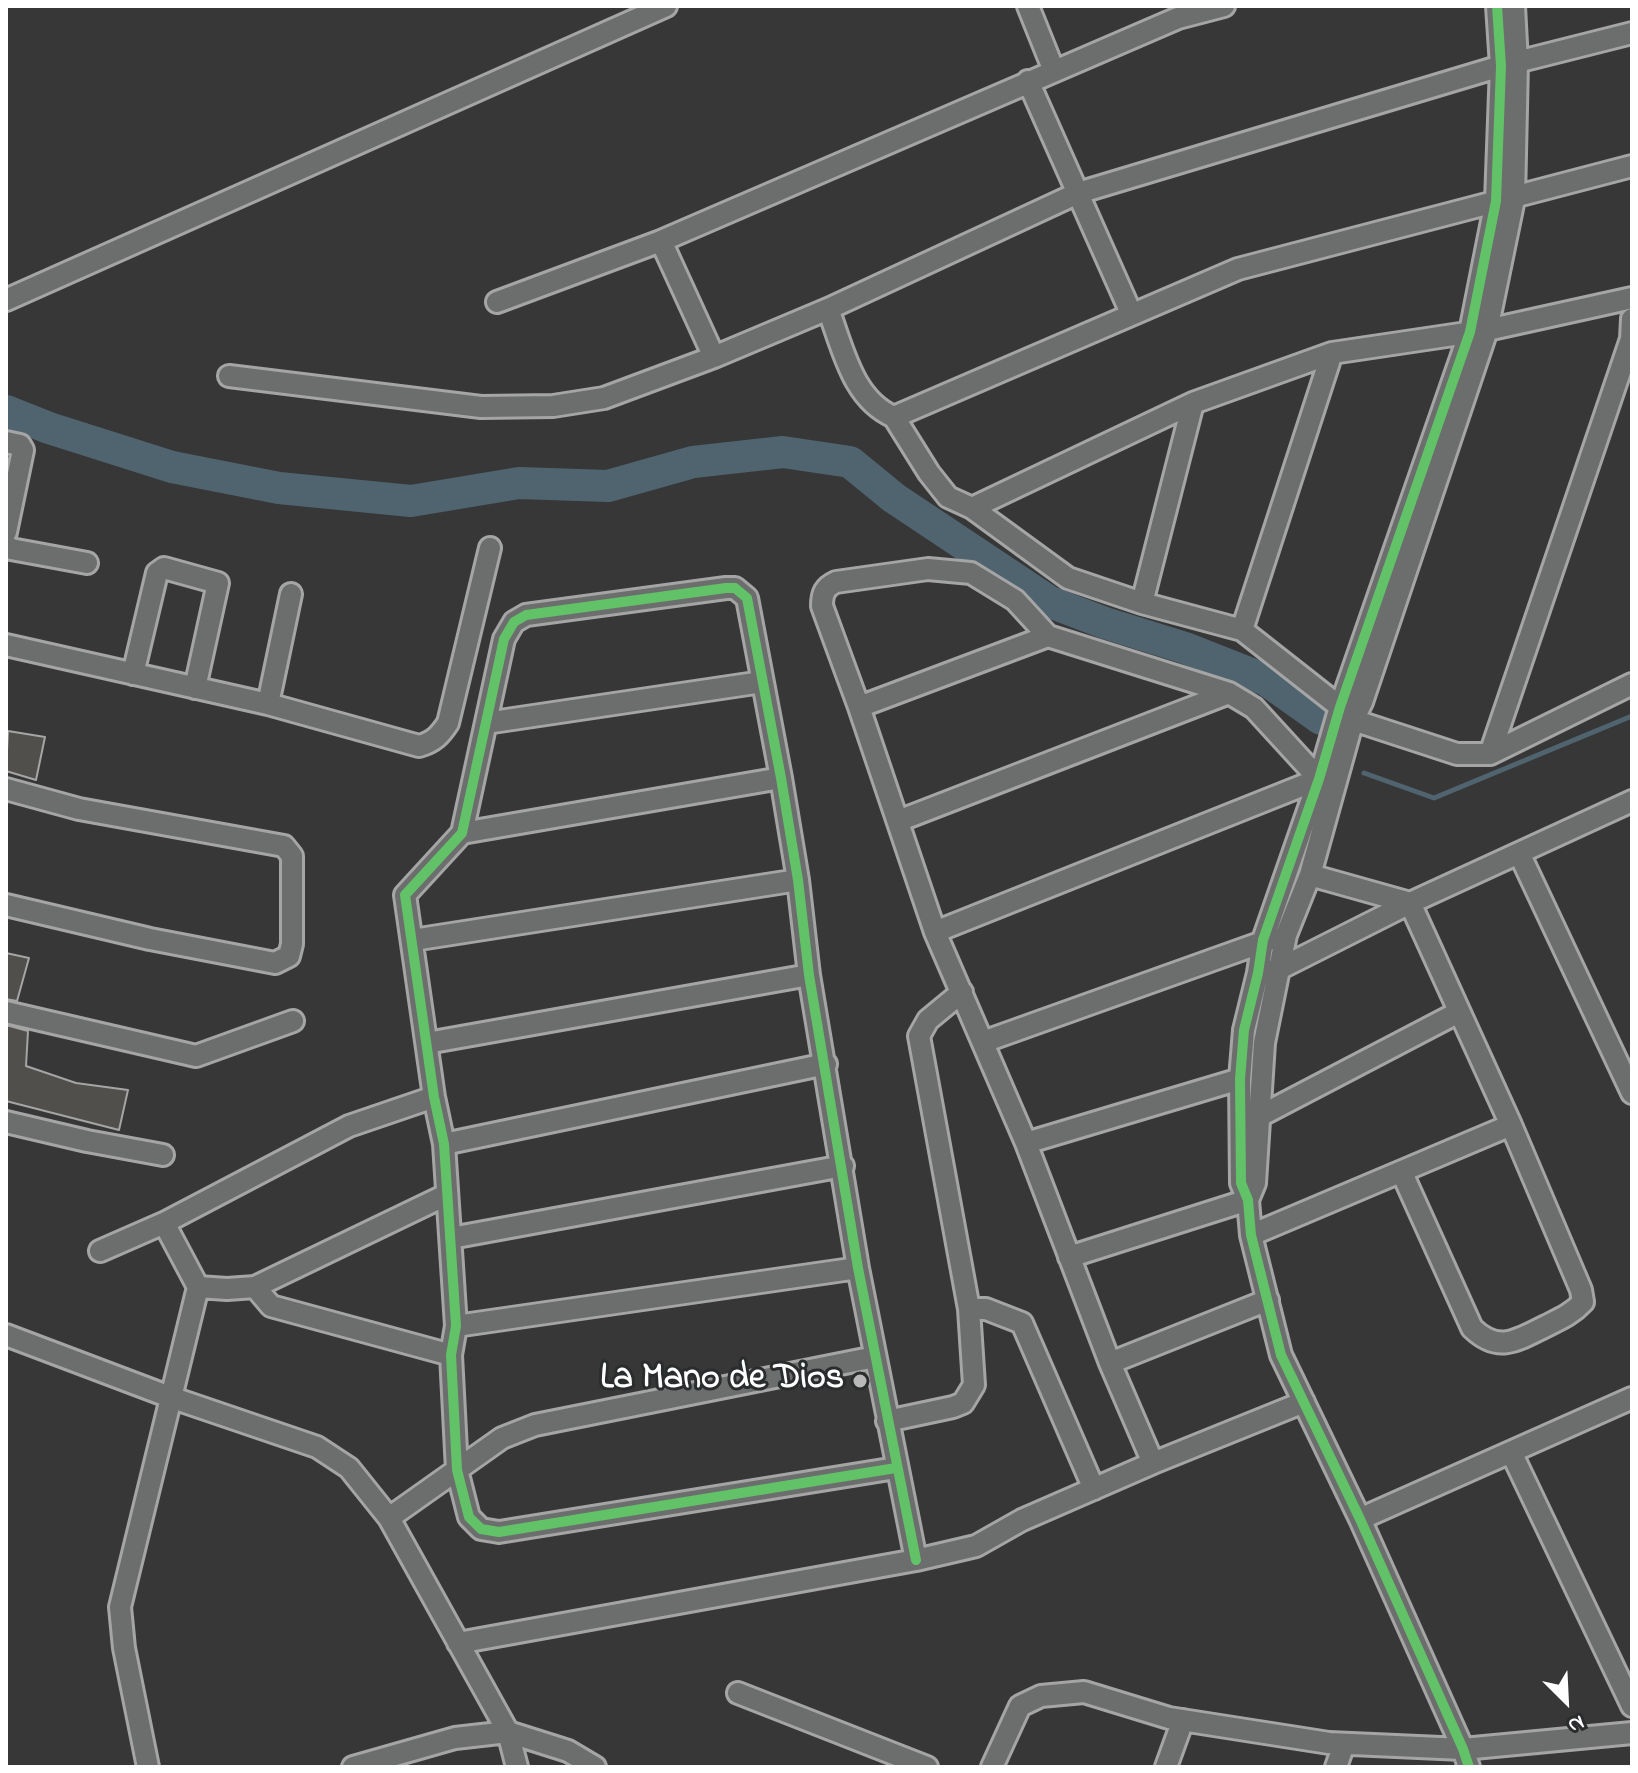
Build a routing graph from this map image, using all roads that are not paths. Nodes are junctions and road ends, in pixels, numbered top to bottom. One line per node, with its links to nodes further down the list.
1 (666, 6): 15 (street)
2 (1028, 6): 8 (street)
3 (1224, 6): 8 (street)
4 (1497, 6): 7 (street)
5 (1514, 6): 7 (street)
6 (1632, 33): 7 (street)
7 (1509, 64): 11 (street); 12 (street)
8 (1054, 71): 9 (street)
9 (1028, 81): 11 (street); 13 (street)
10 (1632, 166): 12 (street)
11 (1078, 193): 17 (street); 18 (street)
12 (1505, 200): 18 (street); 20 (street)
13 (661, 241): 16 (street); 22 (street)
14 (1632, 298): 20 (street)
15 (6, 300)
16 (497, 302)
17 (828, 309): 22 (street); 25 (street)
18 (1131, 313): 25 (street)
19 (1632, 319): 46 (street)
20 (1478, 331): 21 (street); 44 (street)
21 (1332, 353): 24 (street); 34 (street)
22 (714, 357): 23 (street)
23 (229, 376)
24 (1193, 403): 27 (street); 33 (street)
25 (894, 417): 27 (street)
26 (6, 442): 28 (street)
27 (972, 508): 33 (street)
28 (6, 532)
29 (6, 545): 31 (street)
30 (490, 548): 42 (street)
31 (87, 563)
32 (291, 594): 42 (street)
33 (1142, 603): 34 (street)
34 (1242, 630): 44 (street)
35 (1048, 636): 41 (street); 43 (street); 43 (street)
36 (6, 645): 37 (street)
37 (133, 674): 40 (street); 40 (street)
38 (762, 682): 45 (street); 45 (street); 47 (street)
39 (1632, 684): 46 (street)
40 (195, 688): 42 (street)
41 (1229, 693): 48 (street); 51 (street)
42 (268, 704)
43 (859, 707): 51 (street)
44 (1347, 714): 46 (street); 48 (street)
45 (486, 723): 52 (street)
46 (1490, 754)
47 (781, 778): 52 (street); 55 (street)
48 (1327, 781): 54 (street); 58 (street); 61 (street)
49 (6, 789): 57 (street)
50 (1632, 801): 53 (street)
51 (898, 821): 58 (street)
52 (462, 833): 60 (street)
53 (1519, 853): 56 (street); 71 (street)
54 (1310, 875): 56 (street); 59 (street)
55 (798, 880): 60 (street); 63 (street)
56 (1410, 903): 62 (street); 66 (street)
57 (6, 905)
58 (935, 932): 64 (street)
59 (1286, 935): 61 (street); 62 (street)
60 (413, 940): 69 (street)
61 (1263, 940): 62 (street); 68 (street)
62 (1268, 971): 72 (street); 75 (street)
63 (809, 975): 69 (street); 70 (street)
64 (962, 992): 68 (street); 94 (street)
65 (6, 1012): 67 (street)
66 (1459, 1012): 75 (street); 77 (street)
67 (293, 1021)
68 (983, 1042): 78 (street)
69 (427, 1043): 74 (street)
70 (826, 1064): 79 (street); 81 (street)
71 (1627, 1067): 73 (street)
72 (1240, 1079): 75 (street); 78 (street)
73 (1632, 1093)
74 (434, 1097): 79 (street); 85 (street)
75 (1249, 1116): 84 (street)
76 (6, 1122): 80 (street)
77 (1511, 1125): 82 (street); 82 (street)
78 (1026, 1143): 89 (street)
79 (444, 1144): 83 (street)
80 (163, 1155)
81 (843, 1166): 87 (street); 90 (street)
82 (1402, 1173): 86 (street)
83 (446, 1195): 87 (street); 92 (street)
84 (1248, 1200): 86 (street); 89 (street)
85 (164, 1223): 88 (street); 91 (street)
86 (1251, 1235): 93 (street)
87 (451, 1238): 95 (street)
88 (100, 1251)
89 (1069, 1257): 99 (street)
90 (858, 1268): 95 (street); 98 (street)
91 (198, 1287): 92 (street); 100 (street)
92 (255, 1287): 97 (street)
93 (1268, 1300): 99 (street); 102 (street)
94 (969, 1309): 103 (street); 108 (street)
95 (456, 1326): 97 (street)
96 (6, 1335): 100 (street)
97 (451, 1355): 107 (street)
98 (875, 1357): 103 (street); 107 (street)
99 (1110, 1363): 105 (street)
100 (170, 1397): 109 (street); 120 (street)
101 (1632, 1398): 104 (street)
102 (1304, 1402): 105 (street); 110 (street)
103 (887, 1421): 106 (street)
104 (1511, 1452): 110 (street); 114 (street)
105 (1153, 1463): 108 (street)
106 (896, 1468): 107 (street); 111 (street)
107 (457, 1470): 109 (street)
108 (1094, 1489): 111 (street)
109 (389, 1518): 112 (street)
110 (1360, 1519): 119 (street)
111 (916, 1560): 112 (street)
112 (458, 1643): 116 (street)
113 (738, 1693): 124 (street)
114 (1632, 1706)
115 (1183, 1720): 118 (street); 125 (street); 126 (street)
116 (508, 1732): 121 (street); 122 (street); 123 (street)
117 (1632, 1733): 119 (street)
118 (1344, 1744): 119 (street); 127 (street)
119 (1466, 1758)
120 (148, 1767)
121 (353, 1767)
122 (517, 1767)
123 (595, 1767)
124 (927, 1767)
125 (992, 1767)
126 (1166, 1767)
127 (1336, 1767)

